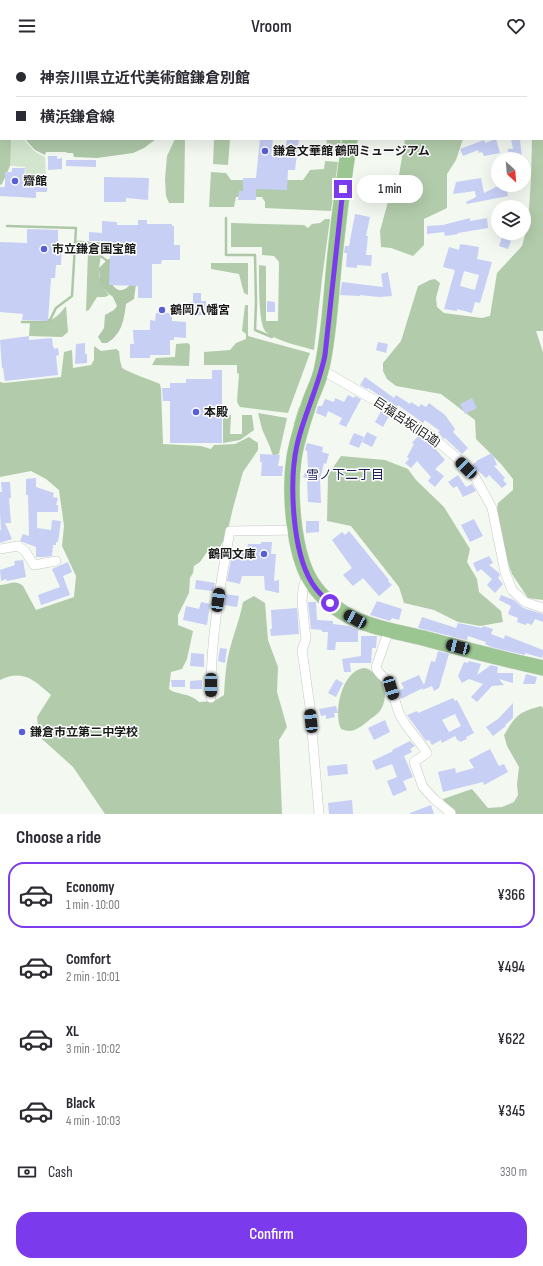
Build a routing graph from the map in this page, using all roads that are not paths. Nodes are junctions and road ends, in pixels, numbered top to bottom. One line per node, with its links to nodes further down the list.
1 (350, 140): 2 (main road)
2 (322, 370): 3 (main road); 7 (street, 巨福呂坂(旧道))
3 (295, 526): 6 (main road); 10 (street)
4 (0, 549): 5 (street)
5 (56, 561)
6 (307, 574): 8 (main road); 12 (street)
7 (543, 608)
8 (388, 630): 9 (main road); 11 (street)
9 (543, 668)
10 (211, 698)
11 (451, 813)
12 (319, 814)

